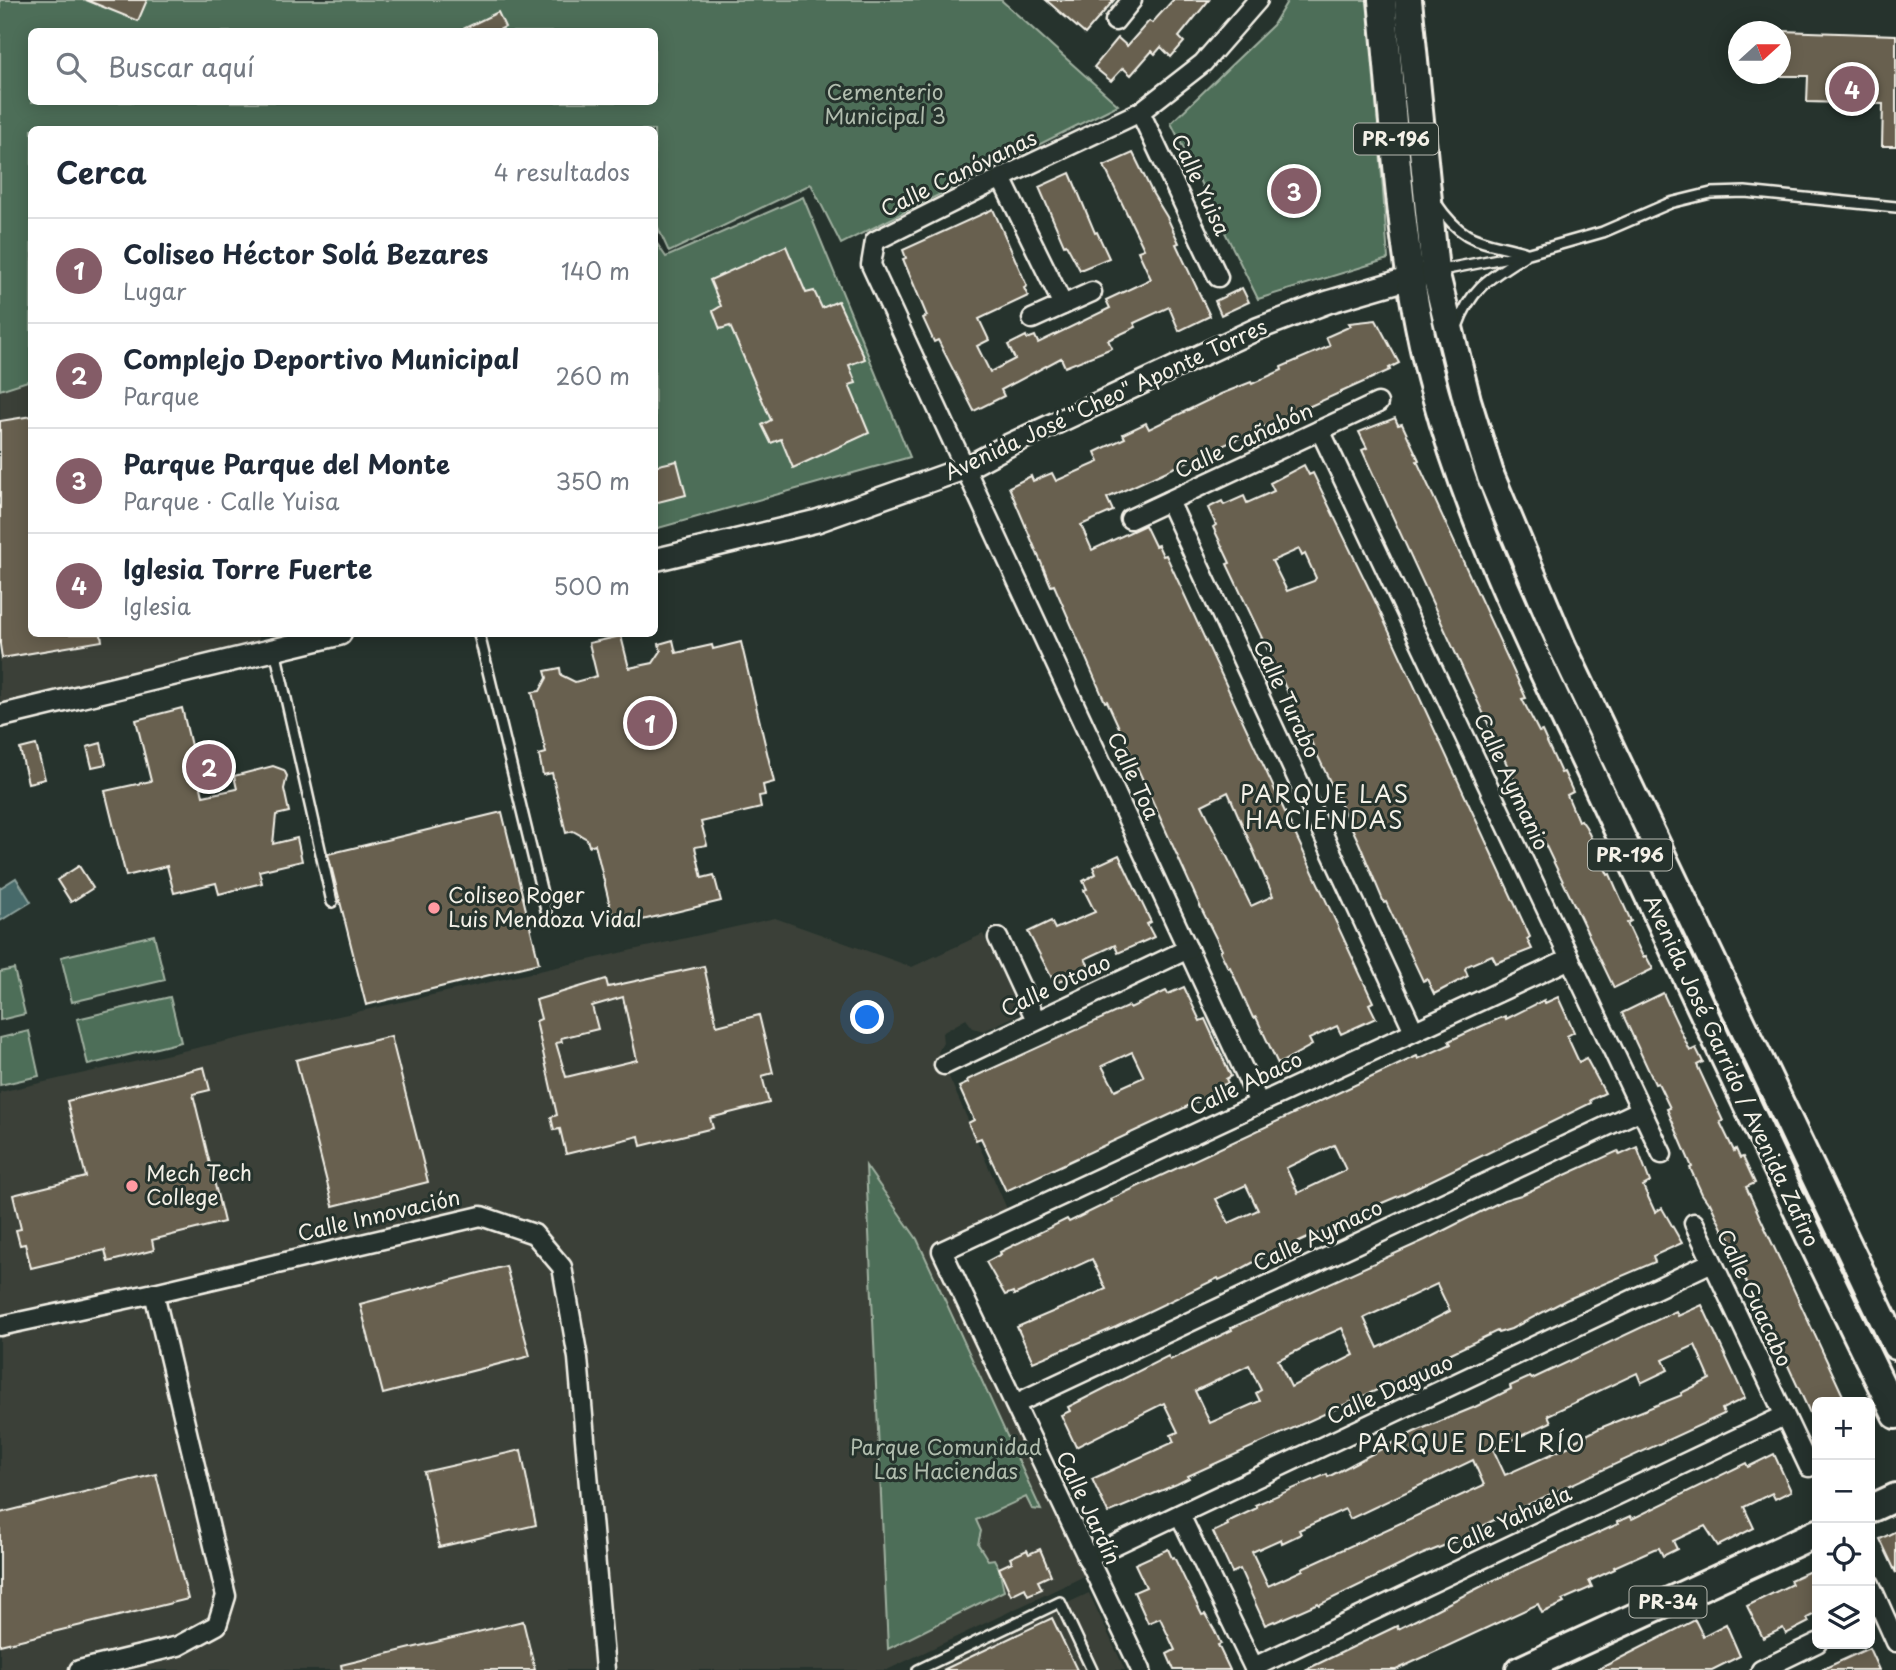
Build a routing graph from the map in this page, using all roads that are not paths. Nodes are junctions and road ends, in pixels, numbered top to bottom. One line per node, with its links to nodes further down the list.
1 (1132, 0): 5 (street)
2 (1258, 0): 6 (street, Calle Canóvanas)
3 (1382, 0): 11 (main road, Avenida José Garrido / Avenida Zafiro / PR-196)
4 (1408, 0): 8 (main road, Avenida José Garrido / Avenida Zafiro / PR-196)
5 (1115, 21)
6 (1140, 112): 7 (street, Calle Canóvanas); 12 (street, Calle Yuisa)
7 (1001, 178): 14 (street); 19 (street, Calle Canóvanas)
8 (1427, 190): 10 (lane); 11 (main road, Avenida José Garrido / Avenida Zafiro / PR-196)
9 (1896, 207): 10 (lane)
10 (1529, 253): 11 (lane); 16 (lane)
11 (1423, 275): 16 (main road, Avenida José Garrido / Avenida Zafiro / PR-196); 19 (street, Avenida José "Cheo" Aponte Torres); 45 (main road, Avenida José Garrido / Avenida Zafiro / PR-196)
12 (1218, 278)
13 (1092, 292): 14 (street)
14 (1063, 305): 15 (street)
15 (1032, 319)
16 (1452, 339): 43 (main road, Avenida José Garrido / Avenida Zafiro / PR-196)
17 (1378, 403): 18 (street, Calle Cañabón)
18 (1320, 430): 20 (street, Calle Cañabón); 31 (street, Calle Aymanio)
19 (965, 468): 22 (street, Avenida José "Cheo" Aponte Torres); 30 (street, Calle Toa)
20 (1169, 501): 21 (street, Calle Cañabón); 33 (street, Calle Turabo)
21 (1130, 519)
22 (658, 559)
23 (327, 637): 25 (street)
24 (479, 637): 28 (lane)
25 (275, 649): 26 (street); 27 (lane)
26 (0, 716)
27 (332, 902)
28 (547, 914)
29 (998, 938): 32 (street)
30 (1188, 949): 32 (street, Calle Otoao); 35 (street, Calle Toa)
31 (1570, 959): 33 (street, Calle Abaco); 36 (street, Calle Aymanio)
32 (1036, 1020): 34 (street, Calle Otoao)
33 (1414, 1031): 35 (street, Calle Abaco)
34 (944, 1065)
35 (1259, 1103): 39 (street, Calle Abaco)
36 (1641, 1110): 37 (street, Calle Aymanio); 44 (street, Calle Aymaco)
37 (1662, 1154)
38 (1694, 1223): 40 (street, Calle Guacabo)
39 (942, 1251): 44 (street, Calle Jardín)
40 (1712, 1262): 46 (street, Calle Guacabo); 50 (street, Calle Daguao)
41 (154, 1293): 42 (street, Calle Innovación); 58 (street); 59 (street, Calle Innovación)
42 (0, 1325)
43 (1896, 1346)
44 (1015, 1404): 52 (street, Calle Jardín)
45 (1896, 1415)
46 (1784, 1416): 47 (street, Calle Guacabo); 57 (street, Calle Yahuela)
47 (1809, 1467)
48 (1896, 1497): 49 (main road)
49 (1875, 1507)
50 (1180, 1515): 52 (street, Calle Daguao); 57 (street, Calle Yahuela)
51 (1812, 1535): 63 (main road, PR-34)
52 (1087, 1558): 62 (street, Calle Jardín)
53 (1870, 1586): 54 (street)
54 (1876, 1614): 55 (street)
55 (1896, 1642)
56 (1812, 1645): 64 (street)
57 (1255, 1669)
58 (79, 1670)
59 (605, 1670)
60 (918, 1670): 61 (lane)
61 (1092, 1670)
62 (1140, 1670)
63 (1520, 1670)
64 (1761, 1670)

